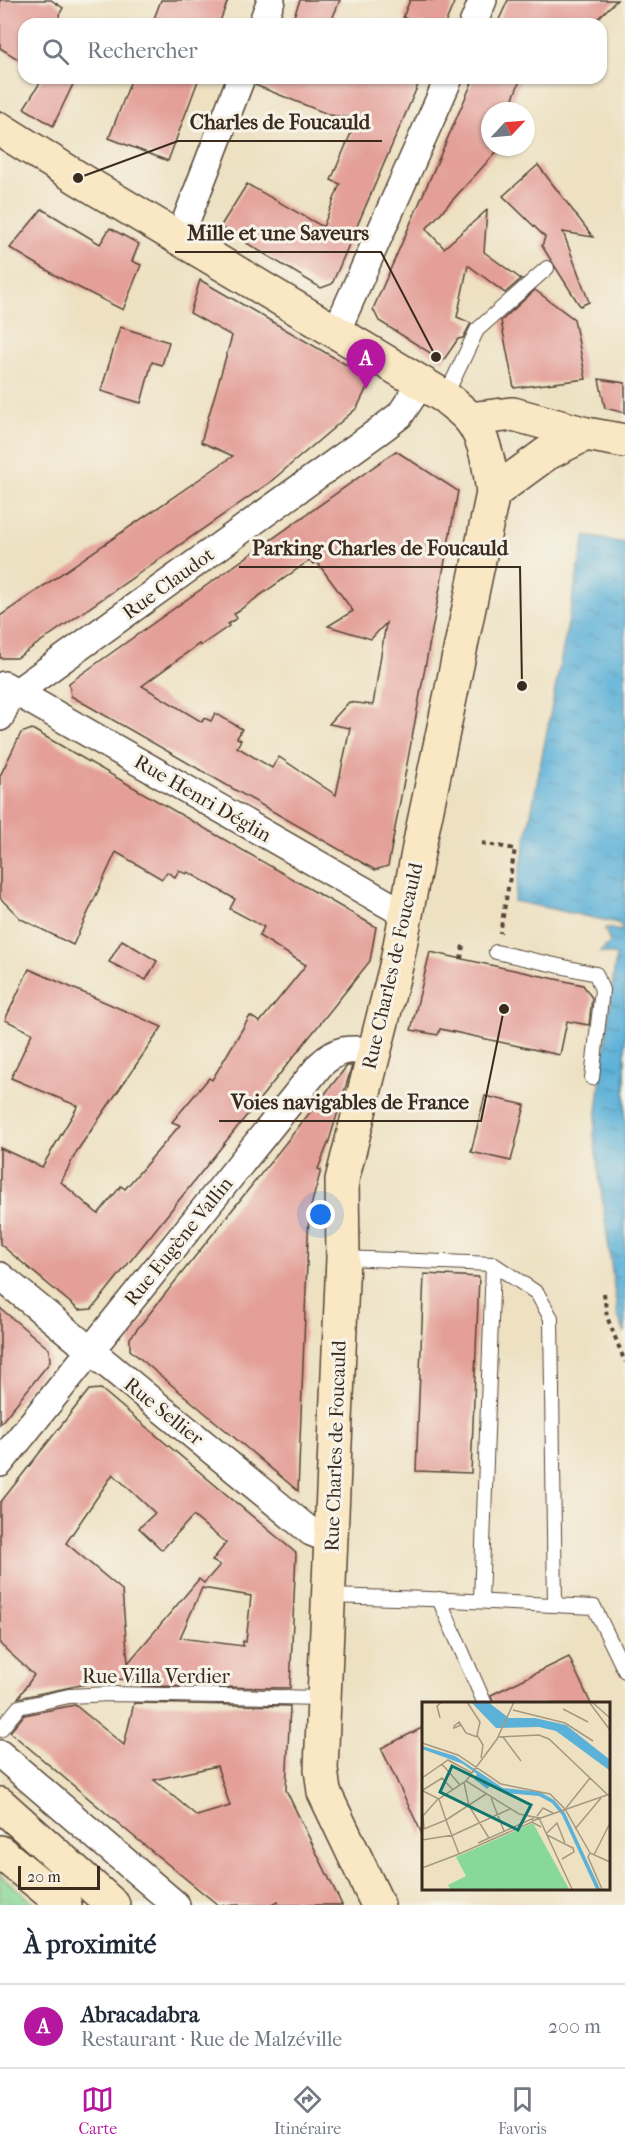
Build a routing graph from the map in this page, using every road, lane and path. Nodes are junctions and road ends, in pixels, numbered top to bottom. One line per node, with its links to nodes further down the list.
1 (271, 0): 3 (street)
2 (483, 0): 4 (street)
3 (264, 18)
4 (475, 18)
5 (239, 84): 8 (street)
6 (446, 84): 10 (street)
7 (0, 129): 8 (main road)
8 (179, 239): 10 (main road)
9 (547, 268): 11 (lane)
10 (336, 332): 11 (main road)
11 (433, 389): 12 (main road); 16 (street, Rue Claudot)
12 (470, 419): 13 (main road); 15 (main road, Rue Charles de Foucauld)
13 (586, 434): 14 (main road); 15 (main road)
14 (625, 441)
15 (493, 493): 19 (main road, Rue Charles de Foucauld)
16 (8, 687): 17 (street, Rue Claudot); 19 (street, Rue Henri Déglin)
17 (0, 717)
18 (482, 843): 21 (path)
19 (405, 914): 23 (main road, Rue Charles de Foucauld)
20 (464, 945): 22 (path)
21 (496, 952): 24 (lane)
22 (461, 959)
23 (374, 1051): 25 (main road, Rue Charles de Foucauld); 29 (street, Rue Eugène Vallin)
24 (592, 1078)
25 (343, 1258): 26 (lane); 32 (main road, Rue Charles de Foucauld)
26 (493, 1264): 35 (lane); 36 (lane)
27 (0, 1276): 29 (street, Rue Sellier)
28 (604, 1293): 30 (path)
29 (90, 1350): 31 (street, Rue Eugène Vallin); 32 (street, Rue Sellier)
30 (625, 1362)
31 (0, 1463)
32 (331, 1540): 33 (main road, Rue Charles de Foucauld)
33 (328, 1596): 34 (lane); 38 (main road, Rue Charles de Foucauld)
34 (439, 1599): 35 (lane); 39 (lane)
35 (481, 1601): 36 (lane)
36 (555, 1605): 37 (lane)
37 (625, 1671)
38 (323, 1698): 40 (lane, Rue Villa Verdier); 47 (main road, Rue Charles de Foucauld)
39 (484, 1702)
40 (0, 1730)
41 (0, 1754): 46 (street)
42 (0, 1804): 45 (main road)
43 (0, 1852): 44 (main road)
44 (65, 1905)
45 (113, 1905)
46 (176, 1905)
47 (378, 1905)

